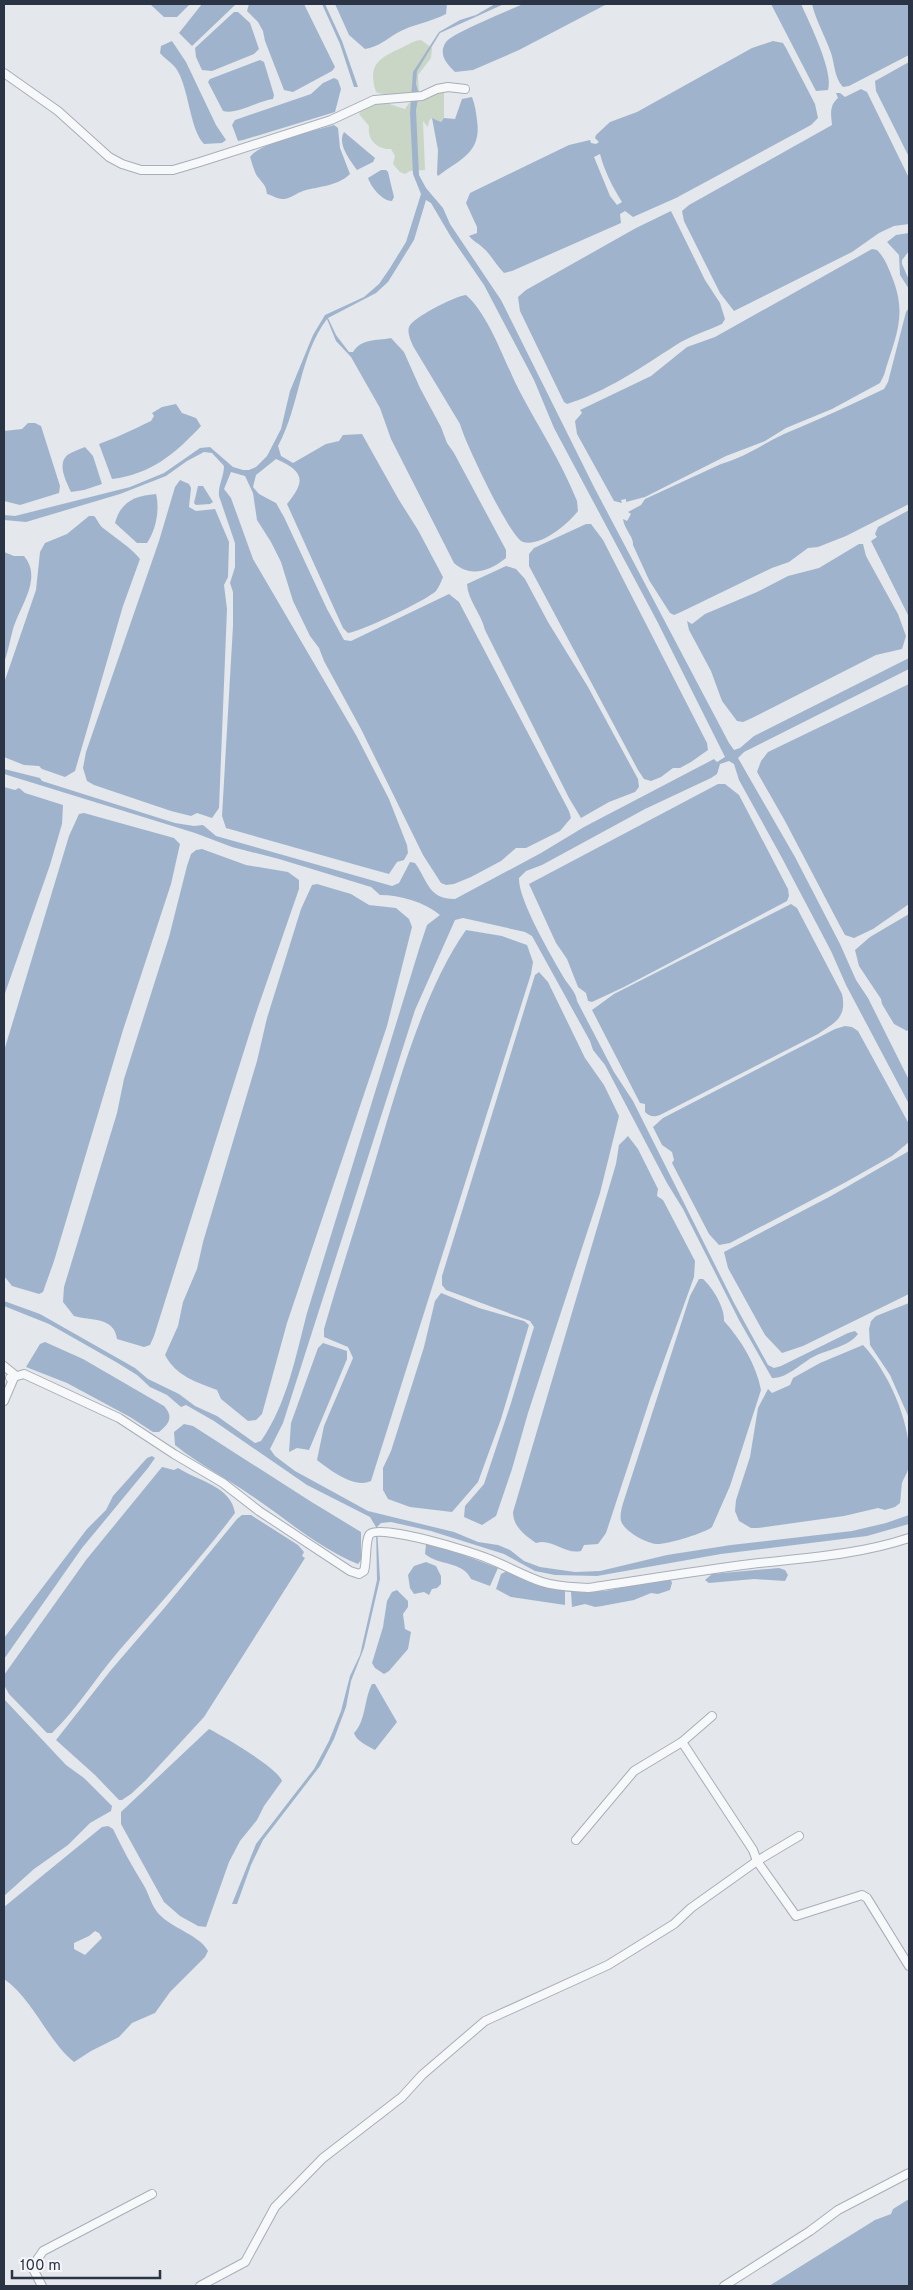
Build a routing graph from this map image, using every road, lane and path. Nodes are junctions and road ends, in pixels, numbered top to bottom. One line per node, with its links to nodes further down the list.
1 (4, 73): 2 (street)
2 (466, 89)
3 (4, 1366): 4 (street)
4 (12, 1376): 5 (street); 6 (street)
5 (4, 1401)
6 (909, 1538)
7 (712, 1716): 8 (street)
8 (682, 1742): 10 (street); 11 (street)
9 (799, 1836): 11 (street)
10 (576, 1840)
11 (757, 1861): 12 (street); 16 (street)
12 (909, 1966)
13 (909, 2173): 17 (street)
14 (152, 2194): 15 (street)
15 (42, 2286)
16 (200, 2286)
17 (724, 2286)

